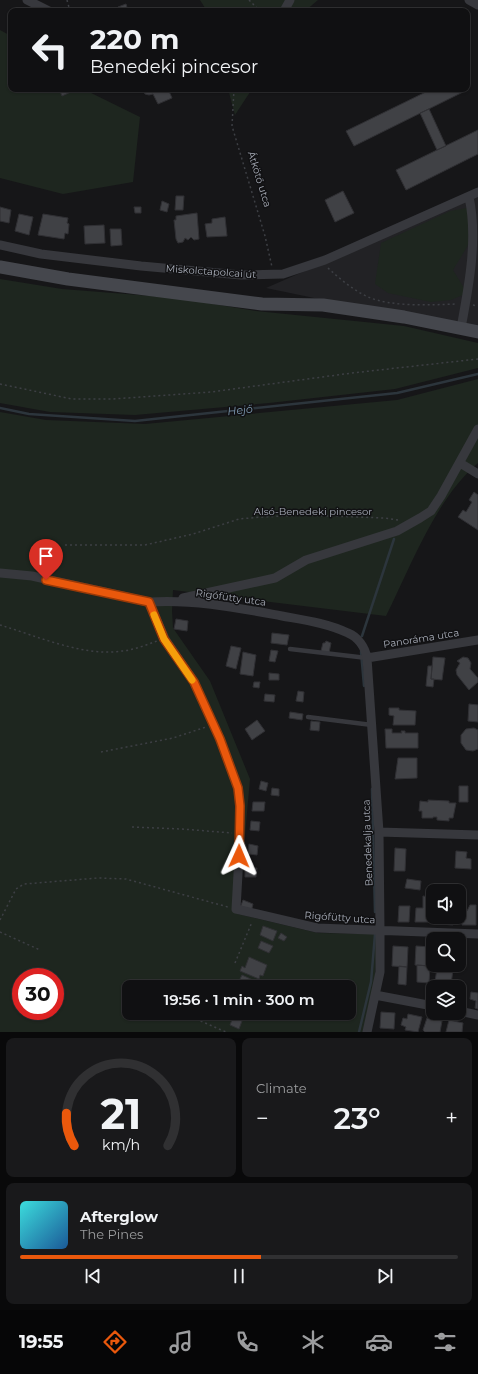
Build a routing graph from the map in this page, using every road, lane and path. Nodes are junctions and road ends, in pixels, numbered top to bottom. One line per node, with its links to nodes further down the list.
1 (27, 0): 5 (street)
2 (249, 0): 6 (path)
3 (469, 0): 4 (street)
4 (478, 5)
5 (43, 8)
6 (257, 8)
7 (234, 92): 13 (path, Átkötő utca)
8 (478, 192): 9 (street, Miskolctapolcai út)
9 (469, 197): 11 (street, Miskolctapolcai út); 14 (street)
10 (0, 244): 13 (street, Miskolctapolcai út)
11 (320, 262): 13 (street, Miskolctapolcai út); 14 (path)
12 (0, 267): 16 (street)
13 (273, 274)
14 (465, 303): 15 (path); 16 (street)
15 (478, 306)
16 (461, 328): 17 (street)
17 (478, 332)
18 (478, 359): 19 (path)
19 (0, 384)
20 (478, 429): 21 (street)
21 (460, 463): 22 (street); 26 (street)
22 (478, 474)
23 (398, 520): 24 (path, Alsó-Benedeki pincesor)
24 (65, 545)
25 (0, 573): 27 (street, Rigófütty utca)
26 (172, 601): 27 (street, Rigófütty utca); 32 (street, Rigófütty utca)
27 (149, 602): 29 (street)
28 (0, 625): 29 (path)
29 (164, 639): 35 (street)
30 (478, 640): 32 (street, Panoráma utca)
31 (290, 649): 32 (lane)
32 (364, 656): 34 (street, Benedekalja utca)
33 (308, 717): 34 (lane)
34 (367, 724): 38 (street, Benedekalja utca)
35 (214, 725): 36 (path); 39 (street)
36 (102, 752)
37 (132, 827): 39 (path)
38 (379, 832): 40 (street); 44 (street, Benedekalja utca)
39 (240, 834): 41 (street)
40 (478, 835)
41 (236, 910): 42 (street, Rigófütty utca); 43 (path)
42 (255, 915): 44 (street, Rigófütty utca); 48 (path)
43 (0, 920)
44 (380, 931): 46 (street, Rigófütty utca); 49 (street, Benedekalja utca)
45 (0, 932): 47 (path)
46 (478, 934)
47 (40, 950)
48 (235, 963)
49 (375, 995): 50 (street); 55 (street, Benedekalja utca)
50 (426, 1005)
51 (466, 1012): 52 (street)
52 (478, 1015)
53 (198, 1020): 54 (path)
54 (226, 1032)
55 (368, 1032)

